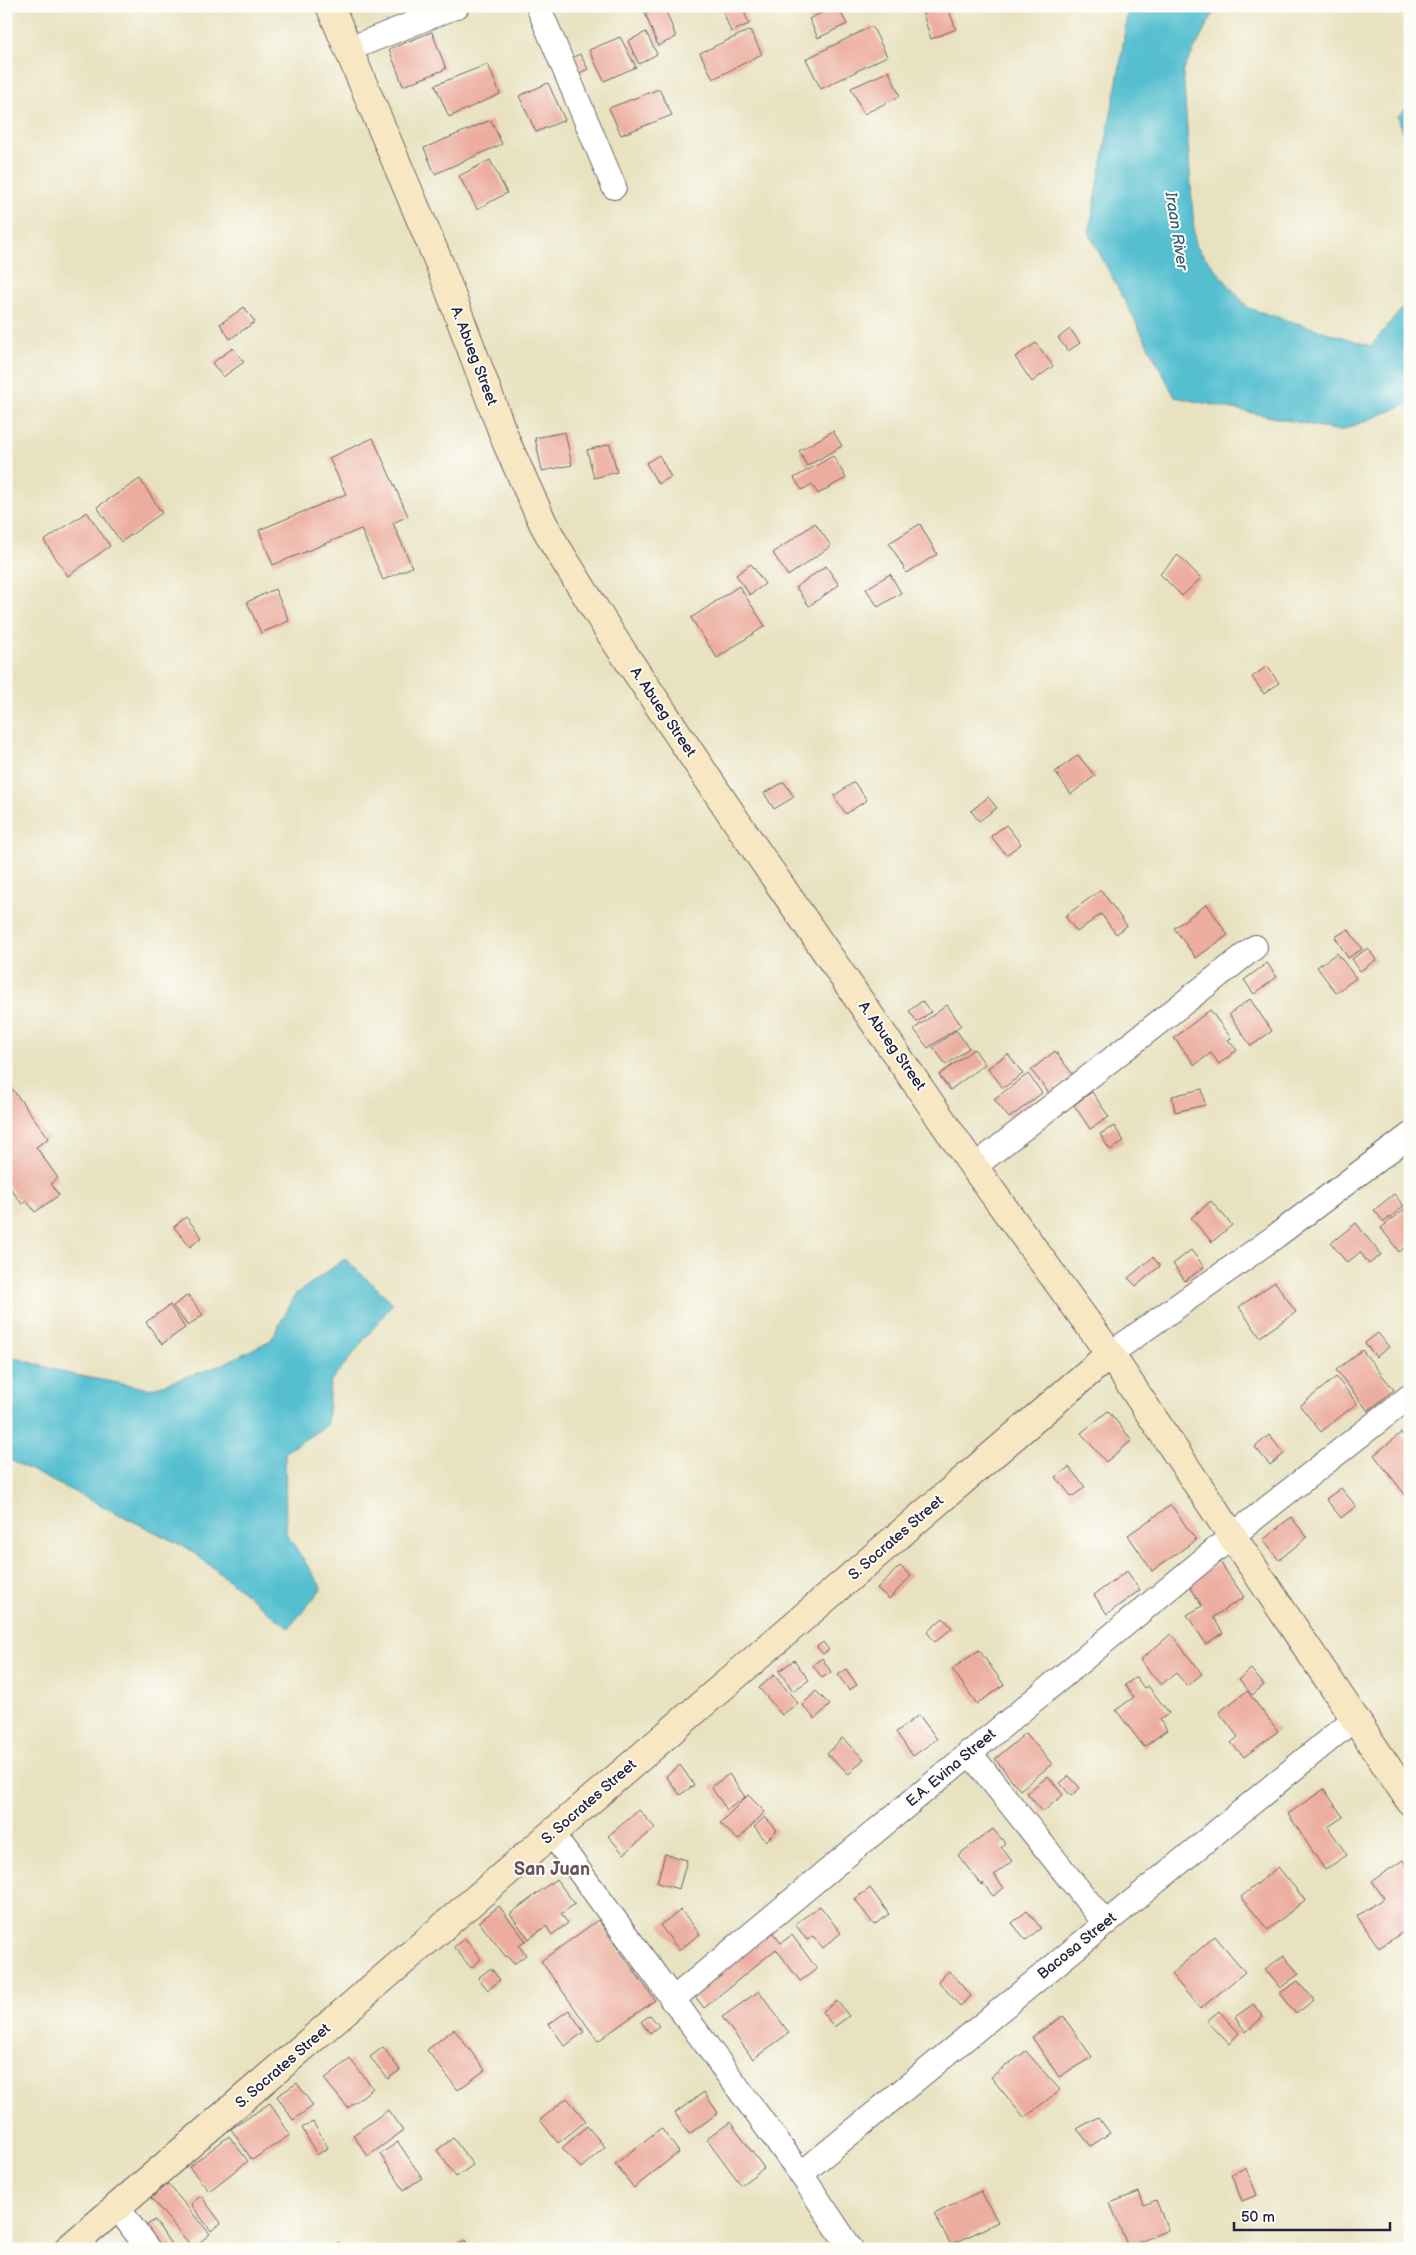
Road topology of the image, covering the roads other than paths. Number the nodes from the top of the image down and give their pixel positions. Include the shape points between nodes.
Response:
1 (330, 6) edge
2 (457, 6) edge
3 (538, 6) edge
4 (349, 49) junction
5 (614, 187) dead end
6 (1255, 947) dead end
7 (1410, 1135) edge
8 (974, 1167) junction
9 (1110, 1354) junction
10 (1410, 1396) edge
11 (1232, 1536) junction
12 (1354, 1719) junction
13 (970, 1752) junction
14 (1410, 1801) edge
15 (552, 1834) junction
16 (1105, 1923) junction
17 (672, 2000) junction
18 (800, 2174) junction
19 (118, 2208) junction
20 (68, 2249) edge
21 (148, 2249) edge
22 (851, 2249) edge

1 - 4 street, A. Abueg Street
2 - 4 street
3 - 5 street
4 - 8 street, A. Abueg Street via 440,265 507,444 555,545 743,832
6 - 8 street
7 - 9 street via 1276,1236
8 - 9 street, A. Abueg Street
9 - 11 street, A. Abueg Street
9 - 15 street, S. Socrates Street
10 - 11 street, E.A. Evina Street
11 - 12 street, A. Abueg Street
11 - 13 street, E.A. Evina Street
12 - 14 street, A. Abueg Street
12 - 16 street, Bacosa Street
13 - 16 street
13 - 17 street, E.A. Evina Street
15 - 17 street
15 - 19 street, S. Socrates Street
16 - 18 street, Bacosa Street
17 - 18 street
18 - 22 street
19 - 20 street, S. Socrates Street
19 - 21 street

